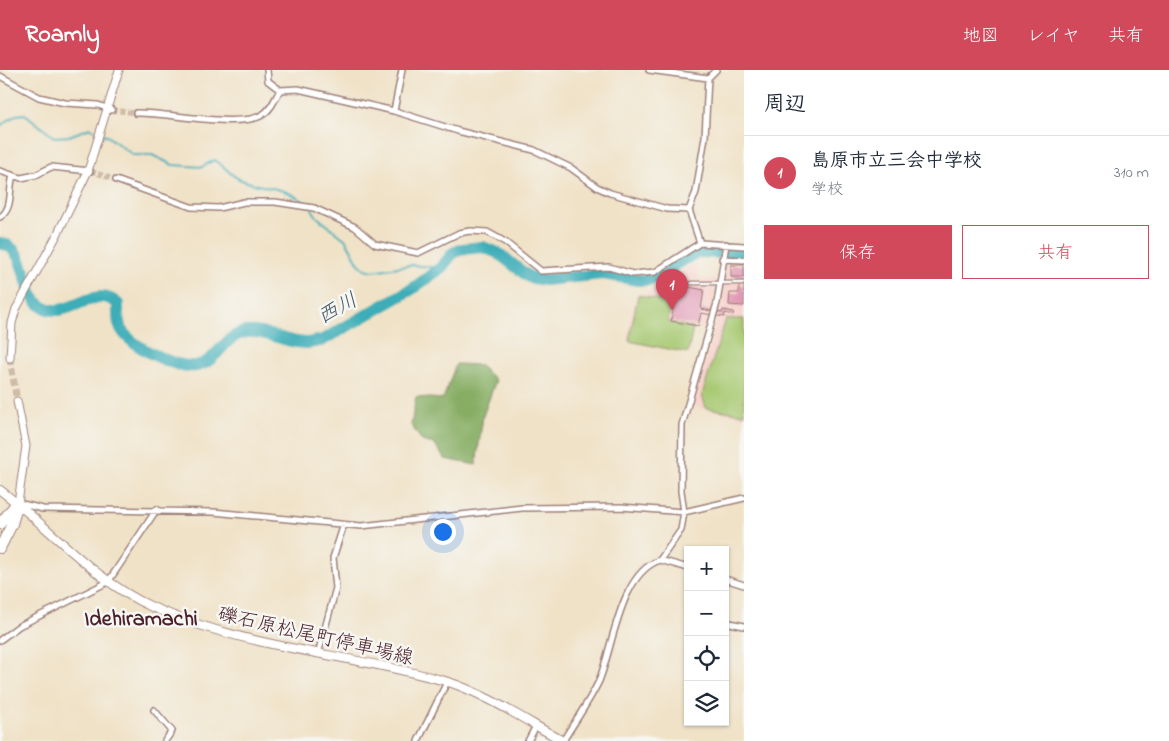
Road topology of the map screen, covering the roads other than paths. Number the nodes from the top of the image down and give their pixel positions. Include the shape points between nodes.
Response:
1 (119, 70) edge
2 (267, 70) edge
3 (402, 70) edge
4 (649, 70) edge
5 (716, 70) edge
6 (0, 76) edge
7 (708, 78) junction
8 (280, 90) junction
9 (109, 109) junction
10 (394, 111) junction
11 (136, 113) tunnel mouth
12 (0, 171) edge
13 (89, 171) junction
14 (13, 176) junction
15 (116, 180) tunnel mouth
16 (689, 210) junction
17 (0, 216) edge
18 (700, 243) junction
19 (726, 246) junction
20 (744, 246) edge
21 (722, 258) junction
22 (744, 260) edge
23 (691, 283) dead end
24 (720, 283) junction
25 (744, 283) edge
26 (10, 358) tunnel mouth
27 (17, 401) tunnel mouth
28 (0, 490) edge
29 (744, 498) edge
30 (18, 503) junction
31 (157, 509) junction
32 (684, 512) junction
33 (0, 524) edge
34 (344, 524) junction
35 (0, 548) edge
36 (660, 560) junction
37 (684, 567) edge
38 (729, 581) edge
39 (108, 582) junction
40 (744, 585) edge
41 (729, 623) edge
42 (744, 626) edge
43 (0, 640) edge
44 (318, 655) junction
45 (447, 682) junction
46 (154, 710) dead end
47 (536, 726) junction
48 (165, 741) edge
49 (418, 741) edge
50 (528, 741) edge
51 (563, 741) edge

1 - 9 street
2 - 8 street via 268,81
3 - 10 street
4 - 7 street
5 - 7 street
6 - 9 street via 40,97 65,104 98,105
7 - 16 street via 705,137 696,192
8 - 10 street via 298,89
8 - 11 street via 267,112 254,118 210,119
9 - 13 street via 102,122
10 - 16 street via 534,150 571,168 597,187 624,198 667,209
12 - 14 street
13 - 14 street via 51,166 28,178
13 - 26 street via 12,323
14 - 17 street via 9,205 5,214
15 - 18 street via 191,207 219,208 244,202 267,202 314,208 351,225 375,244 418,253 459,233 487,232 541,271 609,266 633,274 655,272
16 - 18 street
18 - 19 street
19 - 20 street
19 - 21 street
21 - 22 street
21 - 24 street
23 - 24 lane
24 - 25 lane
24 - 32 street via 707,343 682,425 681,491
27 - 30 street via 26,446
28 - 30 main road, 礫石原松尾町停車場線
29 - 32 street
30 - 31 street via 43,509
30 - 33 highway
30 - 35 highway
30 - 39 main road, 礫石原松尾町停車場線
31 - 34 street
31 - 39 street
32 - 34 street via 621,507 522,508 374,526
32 - 36 street via 680,530
34 - 44 street via 333,558 336,588
36 - 37 street
36 - 51 street via 647,566 625,600 598,682
38 - 40 street
39 - 43 street via 19,626
39 - 44 main road, 礫石原松尾町停車場線 via 132,597 179,618 246,639
41 - 42 street
44 - 45 main road, 礫石原松尾町停車場線
45 - 47 main road, 礫石原松尾町停車場線
45 - 49 street
46 - 48 street via 171,730
47 - 50 street
47 - 51 main road, 礫石原松尾町停車場線

